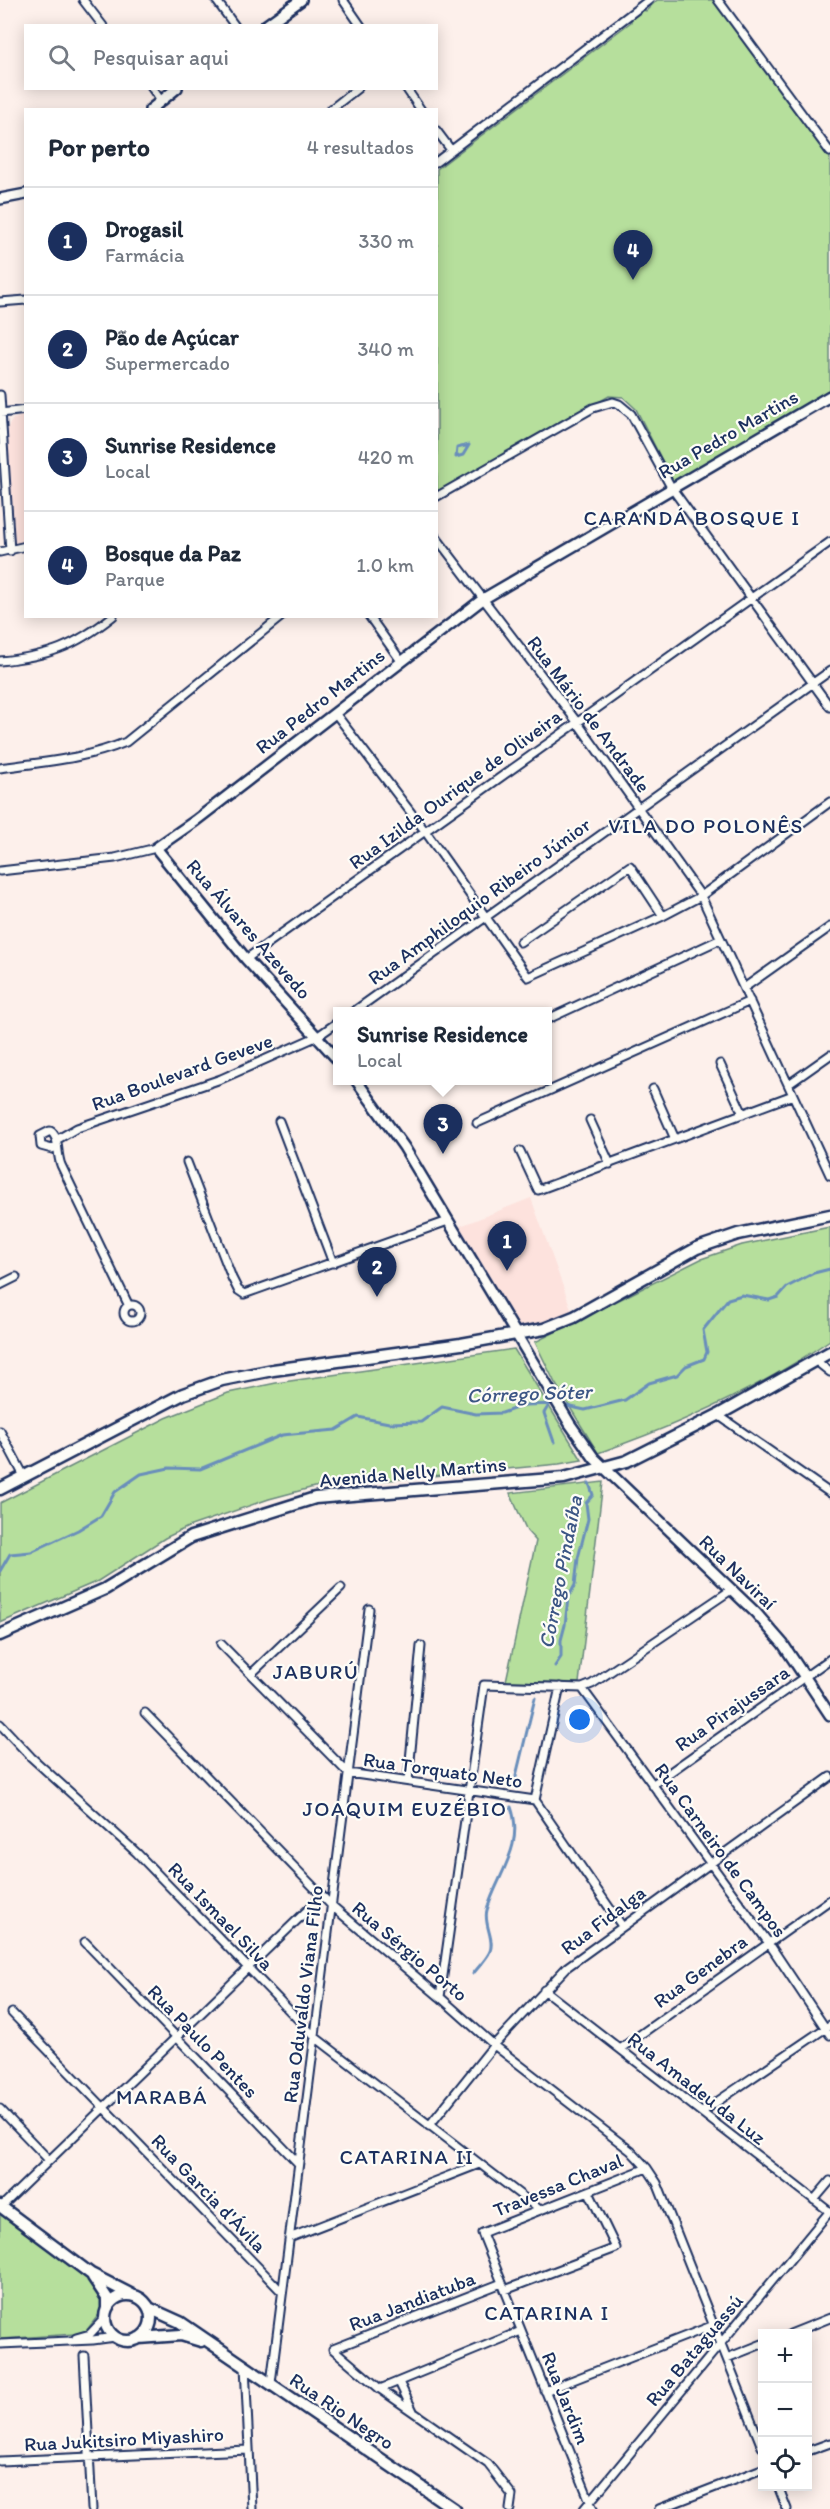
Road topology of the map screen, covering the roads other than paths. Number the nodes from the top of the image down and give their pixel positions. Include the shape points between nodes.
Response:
1 (83, 0) edge
2 (216, 0) edge
3 (300, 0) edge
4 (343, 0) edge
5 (649, 0) edge
6 (718, 0) edge
7 (101, 24) edge
8 (234, 24) edge
9 (268, 24) edge
10 (360, 24) edge
11 (153, 90) edge
12 (175, 90) edge
13 (355, 90) edge
14 (407, 90) edge
15 (161, 101) junction
16 (152, 108) edge
17 (333, 108) edge
18 (420, 108) edge
19 (438, 133) edge
20 (451, 150) junction
21 (830, 152) edge
22 (438, 160) edge
23 (24, 194) edge
24 (0, 199) edge
25 (24, 300) edge
26 (0, 302) edge
27 (0, 394) edge
28 (830, 396) edge
29 (24, 410) edge
30 (1, 413) edge
31 (671, 487) junction
32 (438, 496) edge
33 (438, 540) edge
34 (830, 542) edge
35 (24, 547) edge
36 (10, 551) junction
37 (0, 552) edge
38 (752, 598) junction
39 (483, 599) junction
40 (110, 618) edge
41 (280, 618) edge
42 (370, 618) edge
43 (401, 660) junction
44 (0, 661) edge
45 (830, 671) edge
46 (813, 684) junction
47 (830, 707) edge
48 (335, 713) junction
49 (578, 722) junction
50 (0, 768) edge
51 (830, 802) edge
52 (638, 808) junction
53 (425, 831) junction
54 (156, 848) junction
55 (0, 871) edge
56 (701, 896) junction
57 (663, 916) junction
58 (485, 917) junction
59 (830, 927) edge
60 (721, 939) junction
61 (520, 942) dead end
62 (246, 959) junction
63 (744, 988) junction
64 (750, 1001) junction
65 (359, 1007) edge
66 (552, 1017) edge
67 (333, 1026) edge
68 (318, 1036) junction
69 (333, 1054) edge
70 (830, 1054) edge
71 (720, 1064) dead end
72 (789, 1084) junction
73 (360, 1085) edge
74 (652, 1089) dead end
75 (793, 1095) junction
76 (743, 1114) junction
77 (590, 1120) dead end
78 (279, 1121) dead end
79 (477, 1123) dead end
80 (675, 1139) junction
81 (520, 1151) dead end
82 (187, 1162) dead end
83 (610, 1164) junction
84 (830, 1175) edge
85 (830, 1215) edge
86 (448, 1221) junction
87 (333, 1263) junction
88 (16, 1277) dead end
89 (0, 1285) edge
90 (128, 1304) dead end
91 (517, 1335) junction
92 (830, 1352) edge
93 (814, 1360) junction
94 (830, 1372) edge
95 (718, 1415) junction
96 (0, 1431) edge
97 (604, 1469) junction
98 (24, 1476) junction
99 (0, 1489) edge
100 (830, 1493) edge
101 (341, 1588) dead end
102 (731, 1590) junction
103 (369, 1609) dead end
104 (0, 1635) edge
105 (221, 1644) dead end
106 (421, 1646) dead end
107 (830, 1659) edge
108 (251, 1674) junction
109 (806, 1677) junction
110 (560, 1687) junction
111 (582, 1688) junction
112 (146, 1713) dead end
113 (830, 1715) edge
114 (0, 1724) edge
115 (348, 1773) junction
116 (830, 1777) edge
117 (408, 1782) junction
118 (652, 1785) junction
119 (469, 1790) junction
120 (535, 1800) junction
121 (710, 1863) junction
122 (322, 1896) junction
123 (830, 1900) edge
124 (331, 1905) junction
125 (622, 1926) junction
126 (85, 1942) dead end
127 (768, 1942) junction
128 (248, 1968) junction
129 (544, 1990) junction
130 (441, 1997) junction
131 (12, 2013) dead end
132 (828, 2029) edge
133 (176, 2037) junction
134 (315, 2037) junction
135 (494, 2045) junction
136 (620, 2049) junction
137 (104, 2108) junction
138 (0, 2109) edge
139 (702, 2112) junction
140 (429, 2126) junction
141 (49, 2160) junction
142 (298, 2163) junction
143 (479, 2164) junction
144 (647, 2168) junction
145 (830, 2181) edge
146 (589, 2192) junction
147 (814, 2200) junction
148 (1, 2207) edge
149 (540, 2210) junction
150 (830, 2211) edge
151 (482, 2234) joint
152 (289, 2238) junction
153 (91, 2274) junction
154 (503, 2287) junction
155 (282, 2292) junction
156 (132, 2295) junction
157 (149, 2308) junction
158 (106, 2313) junction
159 (830, 2318) edge
160 (714, 2325) junction
161 (802, 2329) edge
162 (521, 2331) junction
163 (115, 2337) junction
164 (139, 2338) junction
165 (64, 2342) junction
166 (209, 2343) junction
167 (721, 2343) junction
168 (0, 2344) edge
169 (758, 2346) edge
170 (84, 2356) dead end
171 (727, 2358) junction
172 (245, 2366) junction
173 (399, 2382) junction
174 (271, 2384) junction
175 (380, 2389) junction
176 (545, 2391) junction
177 (414, 2413) junction
178 (758, 2438) edge
179 (830, 2443) edge
180 (812, 2449) edge
181 (249, 2450) junction
182 (89, 2457) junction
183 (0, 2461) edge
184 (758, 2471) edge
185 (780, 2491) edge
186 (592, 2505) edge
187 (92, 2509) edge
188 (252, 2509) edge
189 (454, 2509) edge
190 (510, 2509) edge
191 (584, 2509) edge
192 (659, 2509) edge
193 (787, 2509) edge

1 - 7 street
2 - 8 street
3 - 9 street
4 - 10 street
5 - 20 street
6 - 21 street
11 - 15 street
12 - 15 street
13 - 17 street
14 - 18 street
15 - 16 street
19 - 20 street
20 - 22 street
23 - 24 street
25 - 26 street
27 - 30 street
28 - 31 street, Rua Pedro Martins
29 - 30 street
30 - 36 street
31 - 32 street via 631,414 619,404 606,403
31 - 38 street
31 - 39 street, Rua Pedro Martins
33 - 39 street, Rua Mário de Andrade
34 - 38 street, Rua Izilda Ourique de Oliveira
35 - 36 street
36 - 37 street
38 - 46 street
38 - 49 street, Rua Izilda Ourique de Oliveira
39 - 43 street, Rua Pedro Martins
39 - 49 street, Rua Mário de Andrade
40 - 44 street via 56,652
41 - 50 street via 126,741 80,757
42 - 43 street
43 - 48 street, Rua Pedro Martins
45 - 46 street, Rua Amphiloquio Ribeiro Júnior
46 - 47 street
46 - 52 street, Rua Amphiloquio Ribeiro Júnior
48 - 53 street
48 - 54 street, Rua Pedro Martins
49 - 52 street, Rua Mário de Andrade
49 - 53 street, Rua Izilda Ourique de Oliveira
51 - 56 street
52 - 56 street, Rua Mário de Andrade
52 - 58 street, Rua Amphiloquio Ribeiro Júnior
53 - 58 street
53 - 62 street, Rua Izilda Ourique de Oliveira
54 - 55 street, Rua Pedro Martins via 115,858
54 - 62 street, Rua Álvares Azevedo
56 - 57 street
56 - 60 street, Rua Mário de Andrade
57 - 58 street via 528,977
57 - 61 street via 630,866
58 - 65 street, Rua Amphiloquio Ribeiro Júnior
59 - 63 street
60 - 63 street, Rua Mário de Andrade
60 - 66 street
62 - 68 street, Rua Álvares Azevedo
63 - 64 street, Rua Mário de Andrade
64 - 72 street, Rua Mário de Andrade
64 - 79 street
67 - 68 street
68 - 69 street, Rua Álvares Azevedo
68 - 90 street, Rua Boulevard Geveve via 221,1079 76,1128 57,1142 61,1165
70 - 72 street
71 - 76 street
72 - 75 street, Rua Mário de Andrade
73 - 86 street via 404,1147
74 - 80 street
75 - 76 street
75 - 84 street, Rua Mário de Andrade
76 - 80 street
77 - 83 street
78 - 87 street
80 - 83 street
81 - 83 street via 538,1190
82 - 87 street via 238,1290 244,1294 263,1289
85 - 91 main road via 738,1234 698,1248 570,1319
86 - 87 street
86 - 91 street
88 - 89 street
91 - 97 street via 570,1424
91 - 98 main road via 222,1380 183,1394
92 - 93 main road, Avenida Nelly Martins
93 - 94 street
93 - 95 main road, Avenida Nelly Martins
95 - 97 main road, Avenida Nelly Martins
95 - 100 street
96 - 98 street
97 - 102 street, Rua Naviraí
97 - 104 main road, Avenida Nelly Martins via 564,1478 304,1501 191,1537 105,1589
98 - 99 main road
101 - 108 street
102 - 109 street, Rua Naviraí via 783,1644
102 - 111 street
103 - 115 street, Rua Oduvaldo Viana Filho
105 - 108 street, Rua Torquato Neto
106 - 117 street
107 - 109 street, Rua Pirajussara
108 - 115 street, Rua Torquato Neto
109 - 113 street, Rua Naviraí
109 - 118 street, Rua Pirajussara
110 - 111 street
110 - 119 street via 484,1685
110 - 120 street
111 - 118 street, Rua Carneiro de Campos
112 - 122 street, Rua Sérgio Porto
114 - 128 street, Rua Ismael Silva via 31,1758 137,1853
115 - 117 street, Rua Torquato Neto
115 - 124 street, Rua Oduvaldo Viana Filho
116 - 121 street, Rua Fidalga
117 - 119 street, Rua Torquato Neto
118 - 121 street, Rua Carneiro de Campos
119 - 120 street, Rua Torquato Neto
119 - 130 street
120 - 125 street
121 - 125 street, Rua Fidalga
121 - 127 street, Rua Carneiro de Campos
122 - 124 street, Rua Sérgio Porto
122 - 128 street
123 - 127 street, Rua Genebra
124 - 130 street, Rua Sérgio Porto
124 - 134 street, Rua Oduvaldo Viana Filho
125 - 129 street, Rua Fidalga via 567,1967
126 - 133 street, Rua Paulo Pentes
127 - 132 street, Rua Carneiro de Campos
127 - 136 street, Rua Genebra
128 - 133 street
128 - 134 street, Rua Ismael Silva
129 - 135 street, Rua Fidalga
129 - 136 street, Rua Amadeu da Luz
130 - 135 street, Rua Sérgio Porto
131 - 137 street, Rua Garcia d'Ávila
132 - 139 street
133 - 137 street
133 - 142 street, Rua Paulo Pentes
134 - 140 street, Rua Ismael Silva
134 - 142 street, Rua Oduvaldo Viana Filho
135 - 140 street, Rua Fidalga
135 - 144 street, Rua Sérgio Porto via 631,2151
136 - 139 street, Rua Amadeu da Luz
137 - 141 street
137 - 155 street, Rua Garcia d'Ávila
138 - 141 street
139 - 147 street, Rua Amadeu da Luz
140 - 143 street, Rua Ismael Silva
141 - 148 street
142 - 152 street, Rua Oduvaldo Viana Filho
143 - 149 street, Rua Ismael Silva
143 - 152 street
144 - 146 street, Travessa Chaval
144 - 160 street, Rua Sérgio Porto via 657,2183
145 - 147 street
146 - 149 street, Travessa Chaval
146 - 154 street, Rua Jandiatuba via 615,2248
147 - 150 street, Rua Amadeu da Luz
148 - 153 main road
149 - 151 street, Travessa Chaval
150 - 167 street, Rua Bataguassú
151 - 154 street, Rua Jardim
152 - 155 street, Rua Oduvaldo Viana Filho
153 - 156 main road
153 - 158 main road via 107,2298
154 - 162 street, Rua Jardim
154 - 175 street, Rua Jandiatuba via 333,2349
155 - 174 street, Rua Oduvaldo Viana Filho
156 - 157 main road
156 - 158 main road via 117,2297
157 - 164 main road via 151,2320
157 - 166 main road, Rua Rio Negro via 180,2322
158 - 163 main road via 108,2329
158 - 165 street via 90,2334
159 - 161 street
160 - 167 street, Rua Sérgio Porto
160 - 176 street
162 - 173 street
162 - 176 street, Rua Jardim
163 - 164 main road via 127,2341
163 - 165 street
164 - 166 main road, Rua Rio Negro via 182,2336
165 - 168 street
166 - 172 main road, Rua Rio Negro
167 - 171 street, Rua Sérgio Porto
167 - 186 street, Rua Bataguassú
169 - 171 street
170 - 182 street
171 - 178 street, Rua Sérgio Porto
172 - 174 main road, Rua Rio Negro
172 - 181 street
173 - 175 street
173 - 177 street
174 - 189 main road, Rua Rio Negro
175 - 177 street
176 - 186 street, Rua Jardim
177 - 190 street via 488,2464 512,2495
179 - 180 street
181 - 182 street, Rua Jukitsiro Miyashiro
181 - 188 street
182 - 183 street, Rua Jukitsiro Miyashiro
182 - 187 street
184 - 192 street
185 - 193 street
186 - 191 street, Rua Bataguassú

